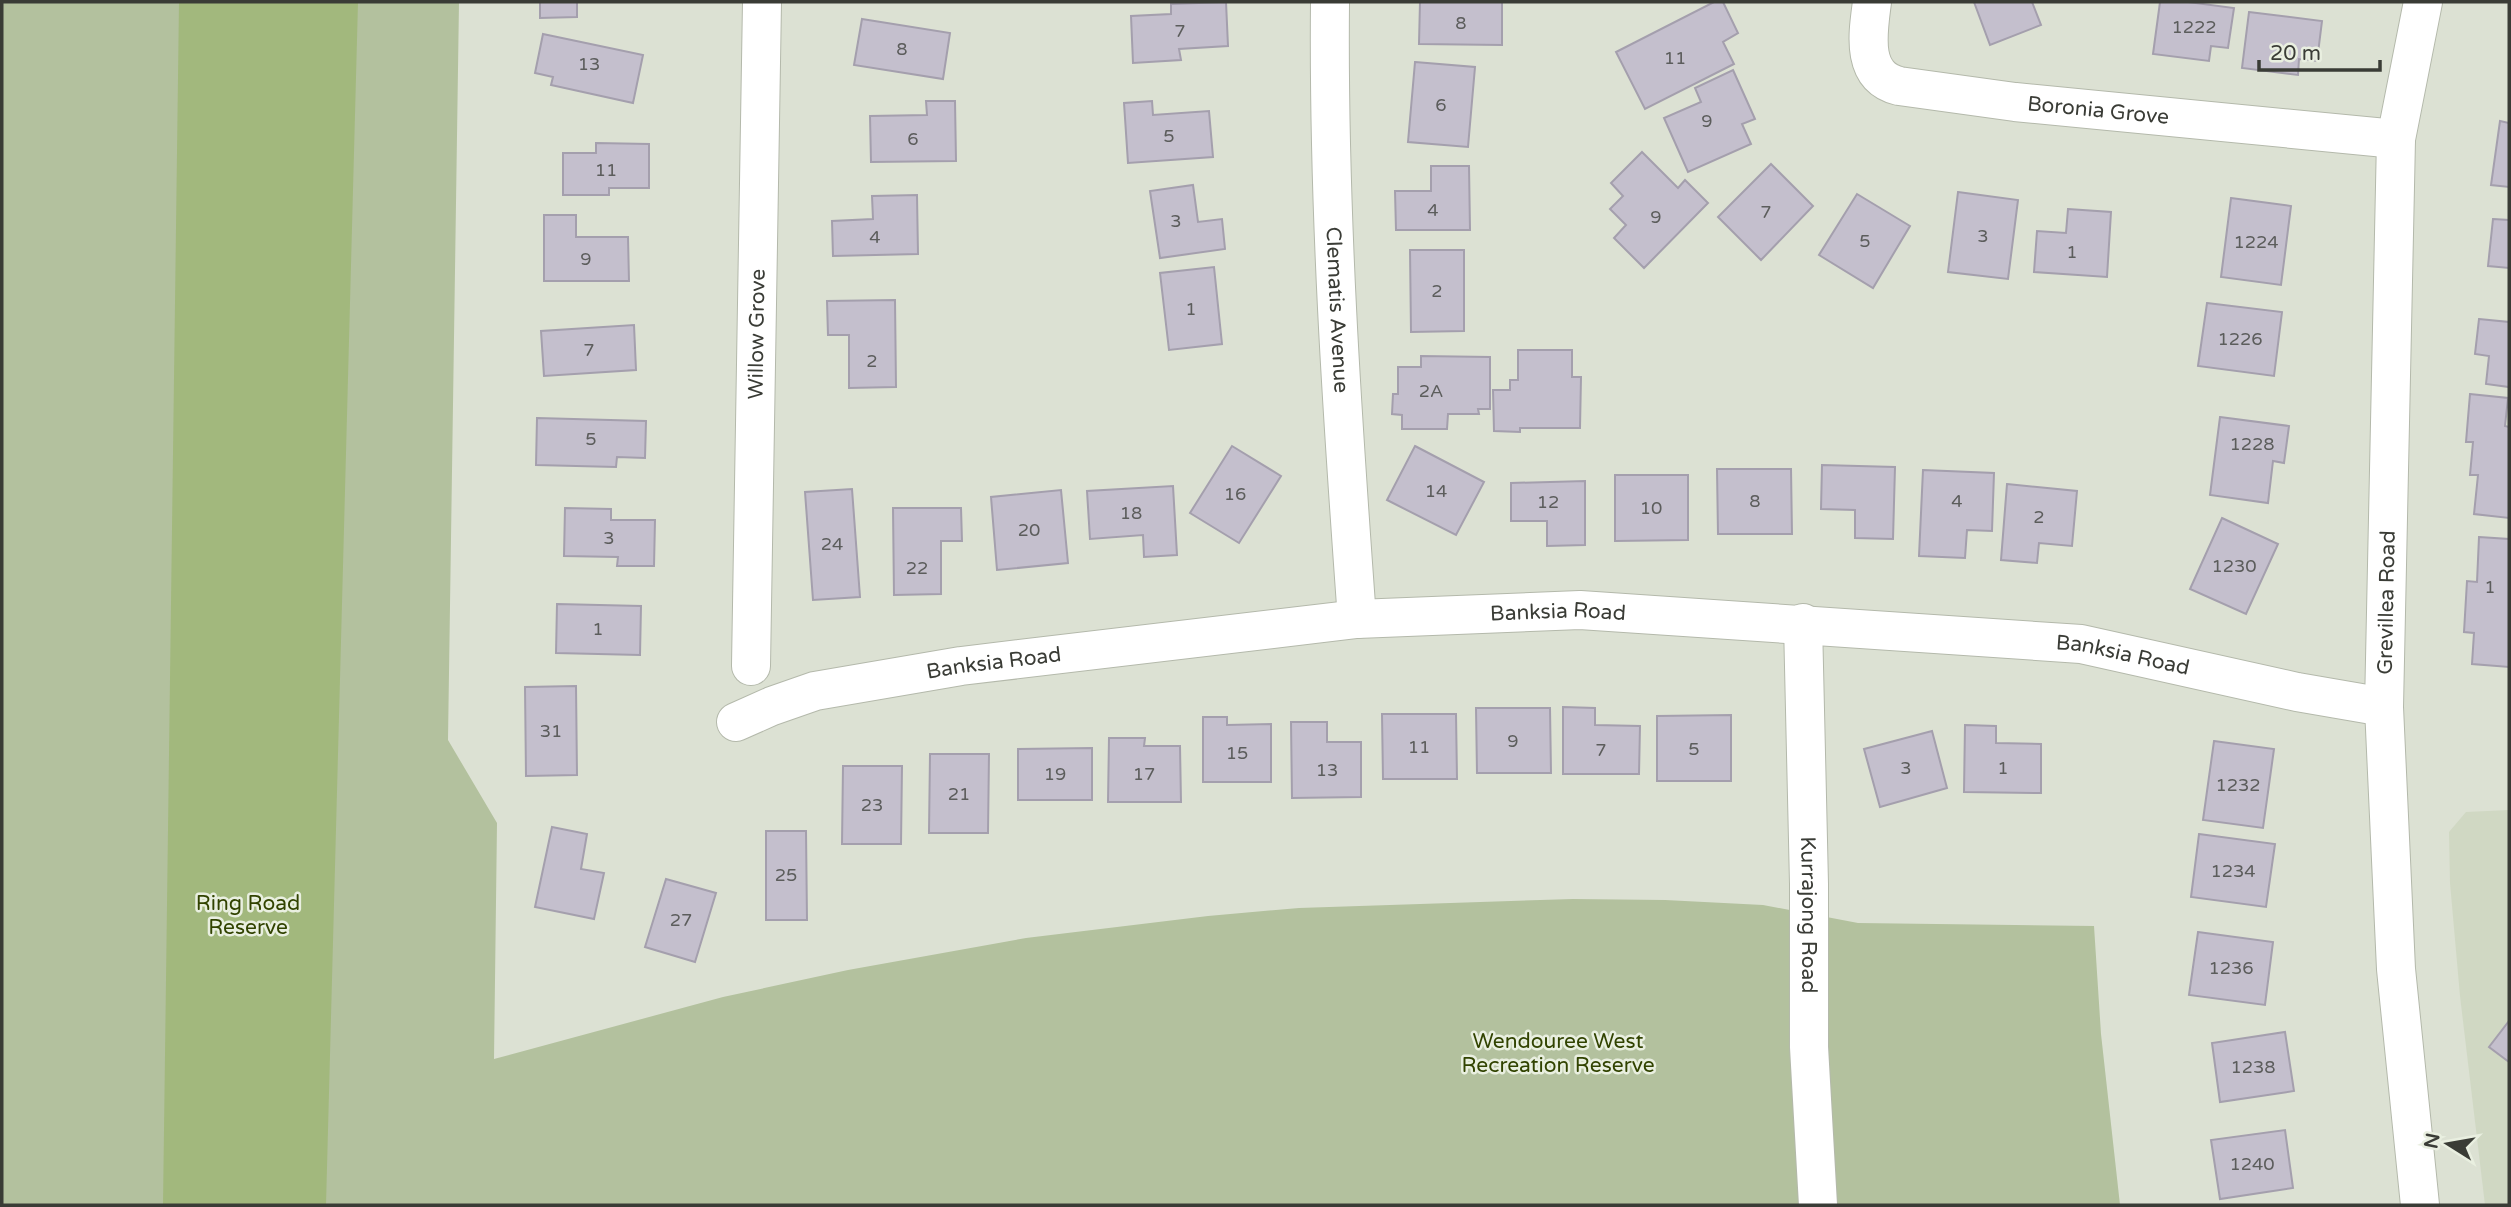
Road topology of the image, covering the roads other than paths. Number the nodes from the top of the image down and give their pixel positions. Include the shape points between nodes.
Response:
1 (762, 2) edge
2 (1330, 2) edge
3 (1872, 2) edge
4 (2423, 2) edge
5 (2396, 139) junction
6 (1357, 619) junction
7 (1803, 623) junction
8 (751, 666) dead end
9 (2384, 707) junction
10 (736, 722) dead end
11 (1818, 1205) edge
12 (2420, 1205) edge

1 - 8 street, Willow Grove
2 - 6 street, Clematis Avenue via 1335,285
3 - 5 street, Boronia Grove via 1871,62 1886,82 1899,86 2015,102
4 - 5 street, Grevillea Road
5 - 9 street, Grevillea Road
6 - 7 street, Banksia Road via 1580,610
6 - 10 street, Banksia Road via 961,666 815,691
7 - 9 street, Banksia Road via 2081,644
7 - 11 street, Kurrajong Road via 1809,1046
9 - 12 street, Grevillea Road via 2396,969

